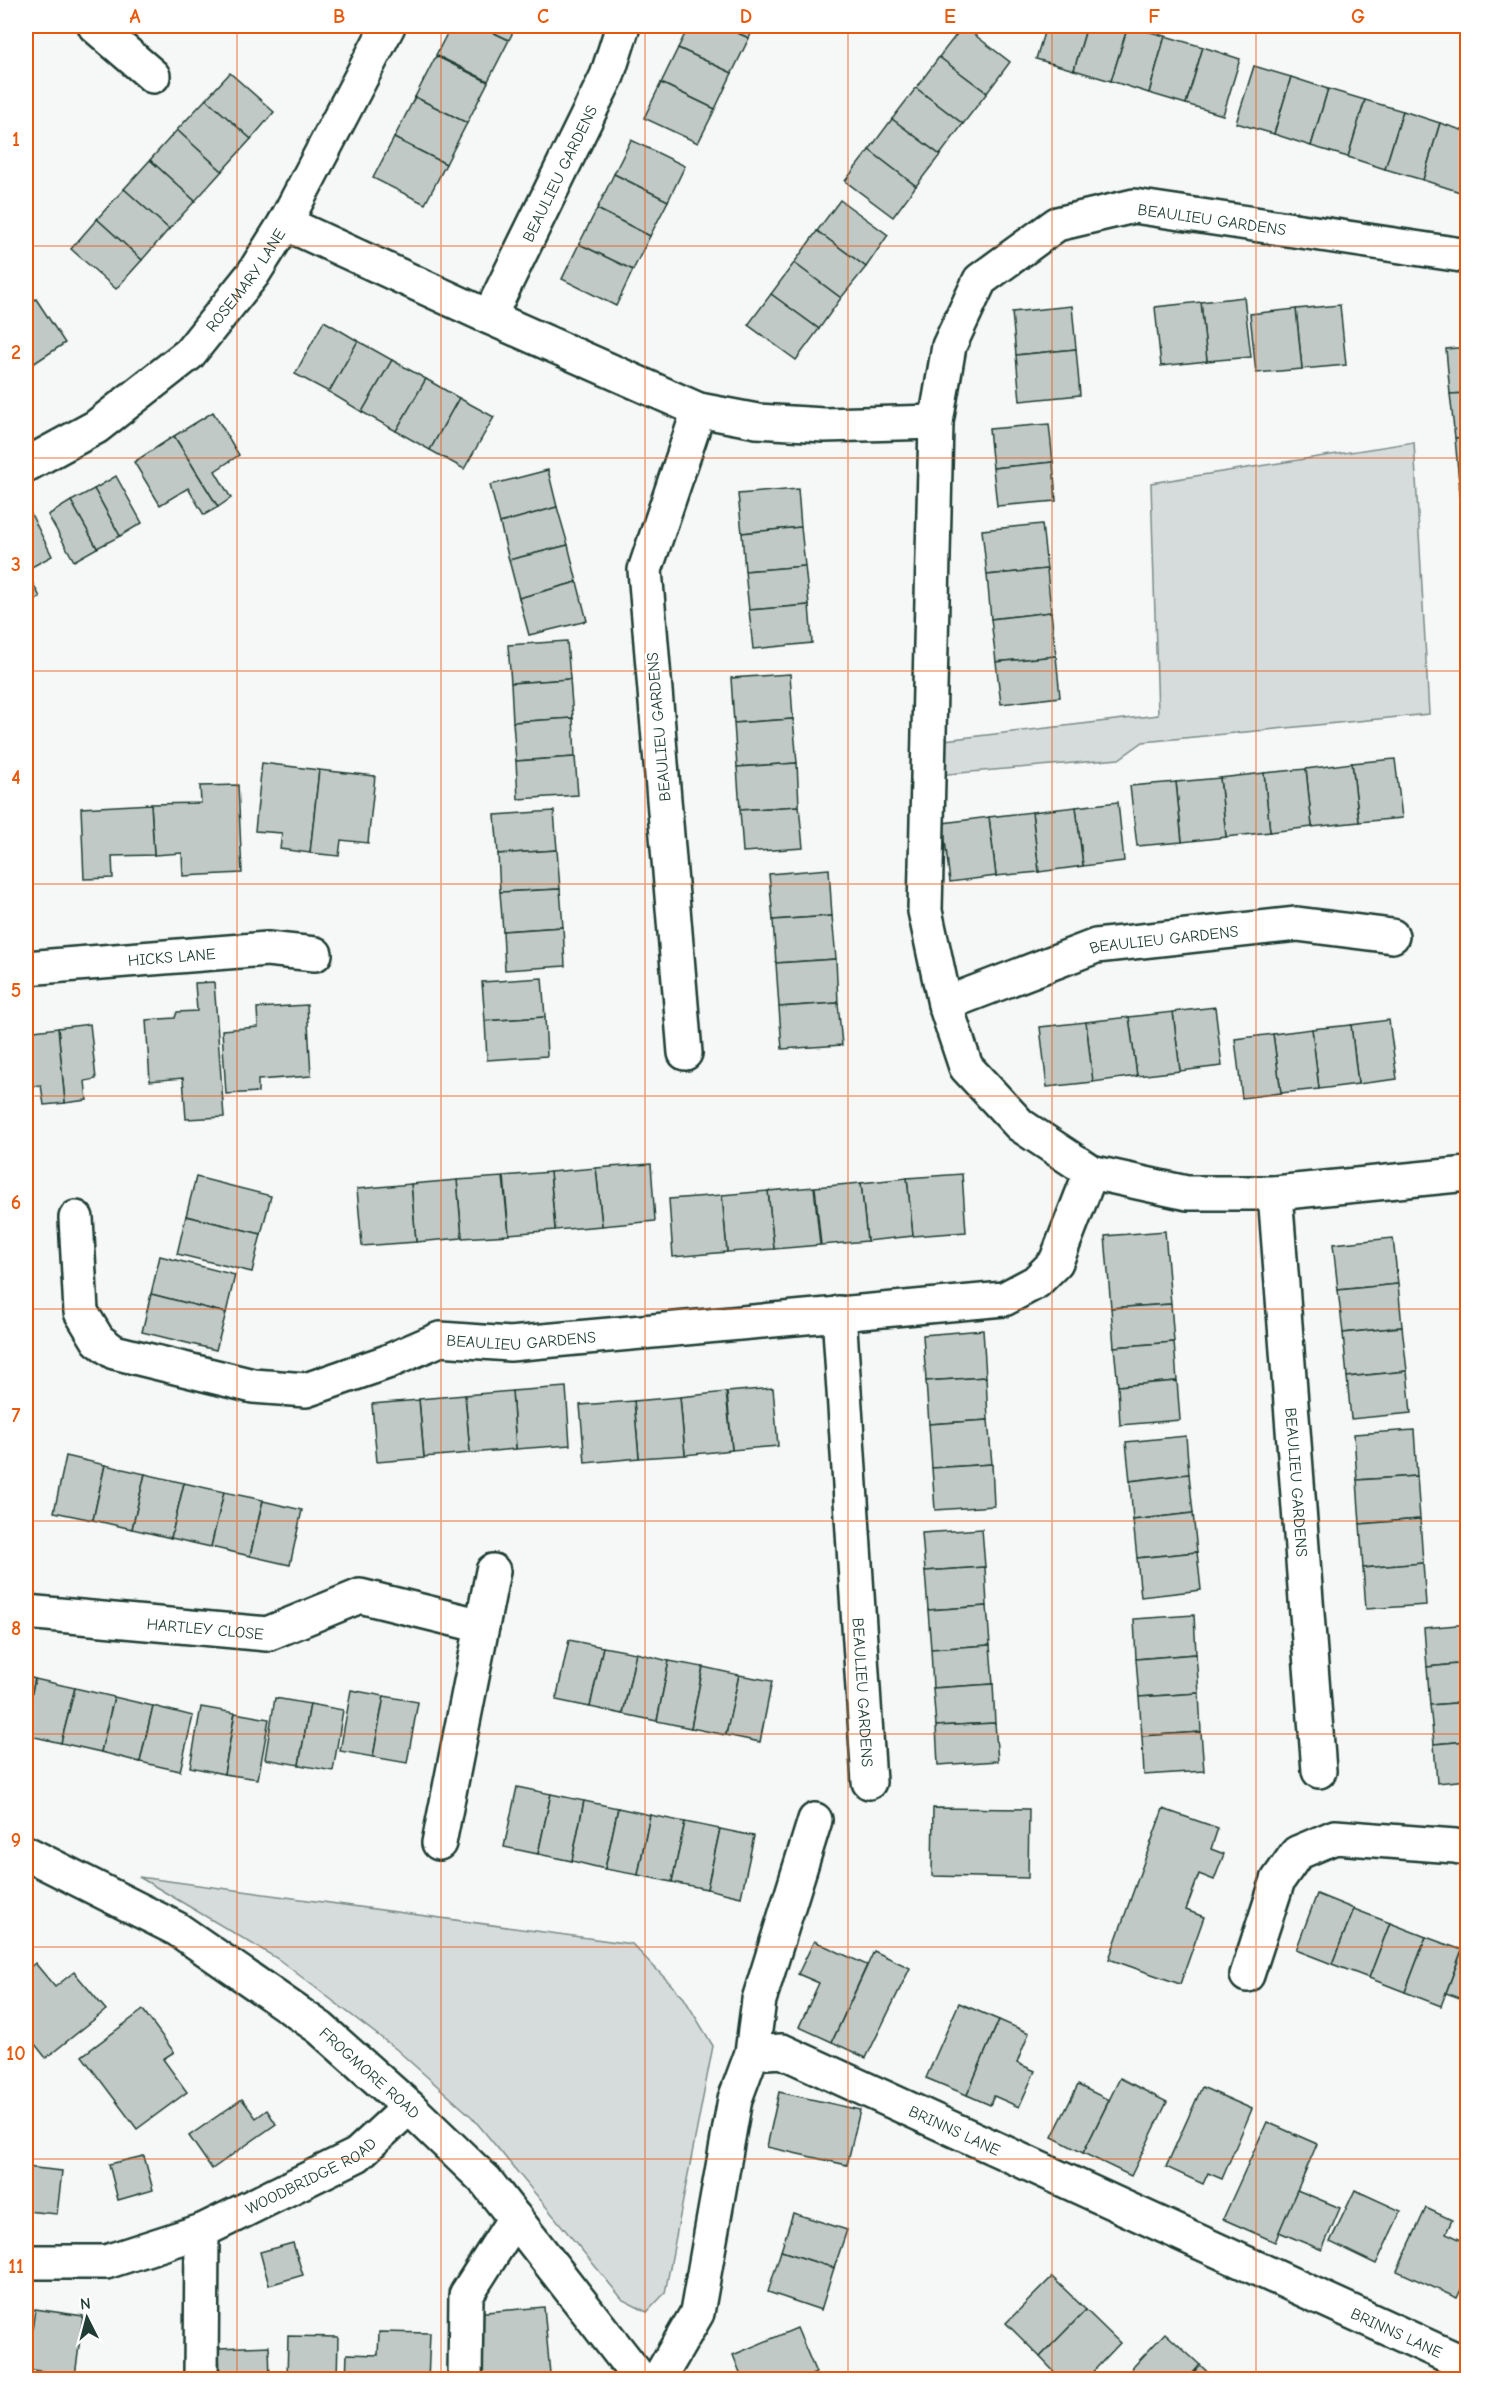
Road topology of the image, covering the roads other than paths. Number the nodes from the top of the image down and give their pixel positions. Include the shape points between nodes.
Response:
1 (95, 26) edge
2 (388, 26) edge
3 (623, 26) edge
4 (153, 76) dead end
5 (285, 223) junction
6 (1467, 256) edge
7 (489, 317) junction
8 (699, 410) junction
9 (936, 422) junction
10 (26, 465) edge
11 (1392, 936) dead end
12 (315, 954) dead end
13 (26, 968) edge
14 (945, 1004) junction
15 (685, 1053) dead end
16 (1091, 1172) junction
17 (1467, 1174) edge
18 (1275, 1193) junction
19 (76, 1218) dead end
20 (839, 1313) junction
21 (493, 1571) dead end
22 (26, 1612) edge
23 (482, 1626) junction
24 (1319, 1771) dead end
25 (869, 1782) dead end
26 (815, 1820) dead end
27 (439, 1843) dead end
28 (1467, 1850) edge
29 (26, 1853) edge
30 (1247, 1975) dead end
31 (752, 2052) junction
32 (409, 2107) junction
33 (515, 2218) junction
34 (202, 2231) junction
35 (26, 2262) edge
36 (1467, 2365) edge
37 (201, 2379) edge
38 (465, 2379) edge
39 (641, 2379) edge
40 (658, 2379) edge

1 - 4 street
2 - 5 street, ROSEMARY LANE
3 - 7 street, BEAULIEU GARDENS via 607,76
5 - 7 street
5 - 10 street, ROSEMARY LANE via 253,274 189,354 96,427
6 - 9 street, BEAULIEU GARDENS via 1134,206 1057,224 980,280 949,346
7 - 8 street
8 - 9 street via 757,421 824,425
8 - 15 street, BEAULIEU GARDENS via 645,570
9 - 14 street, BEAULIEU GARDENS via 926,911
11 - 14 street, BEAULIEU GARDENS via 1297,924 1096,946
12 - 13 street, HICKS LANE via 267,949
14 - 16 street, BEAULIEU GARDENS via 966,1067 1020,1125
16 - 18 street, BEAULIEU GARDENS via 1187,1193
16 - 20 street, BEAULIEU GARDENS via 1056,1262 1036,1282 1004,1299
17 - 18 street, BEAULIEU GARDENS
18 - 24 street, BEAULIEU GARDENS
19 - 20 street, BEAULIEU GARDENS via 81,1312 98,1340 114,1352 253,1386 306,1390 440,1339 510,1344
20 - 25 street, BEAULIEU GARDENS
21 - 23 street
22 - 23 street, HARTLEY CLOSE via 267,1634 360,1596
23 - 27 street
26 - 31 street via 759,2000
28 - 30 street via 1335,1837 1297,1853 1278,1880
29 - 32 street, FROGMORE ROAD via 177,1929 320,2028
31 - 36 street, BRINNS LANE via 782,2051
31 - 40 street via 735,2099 697,2313
32 - 33 street, FROGMORE ROAD via 486,2181
32 - 34 street, WOODBRIDGE ROAD via 357,2155
33 - 38 street via 466,2295
33 - 39 street, FROGMORE ROAD
34 - 35 street, WOODBRIDGE ROAD via 106,2262
34 - 37 street

